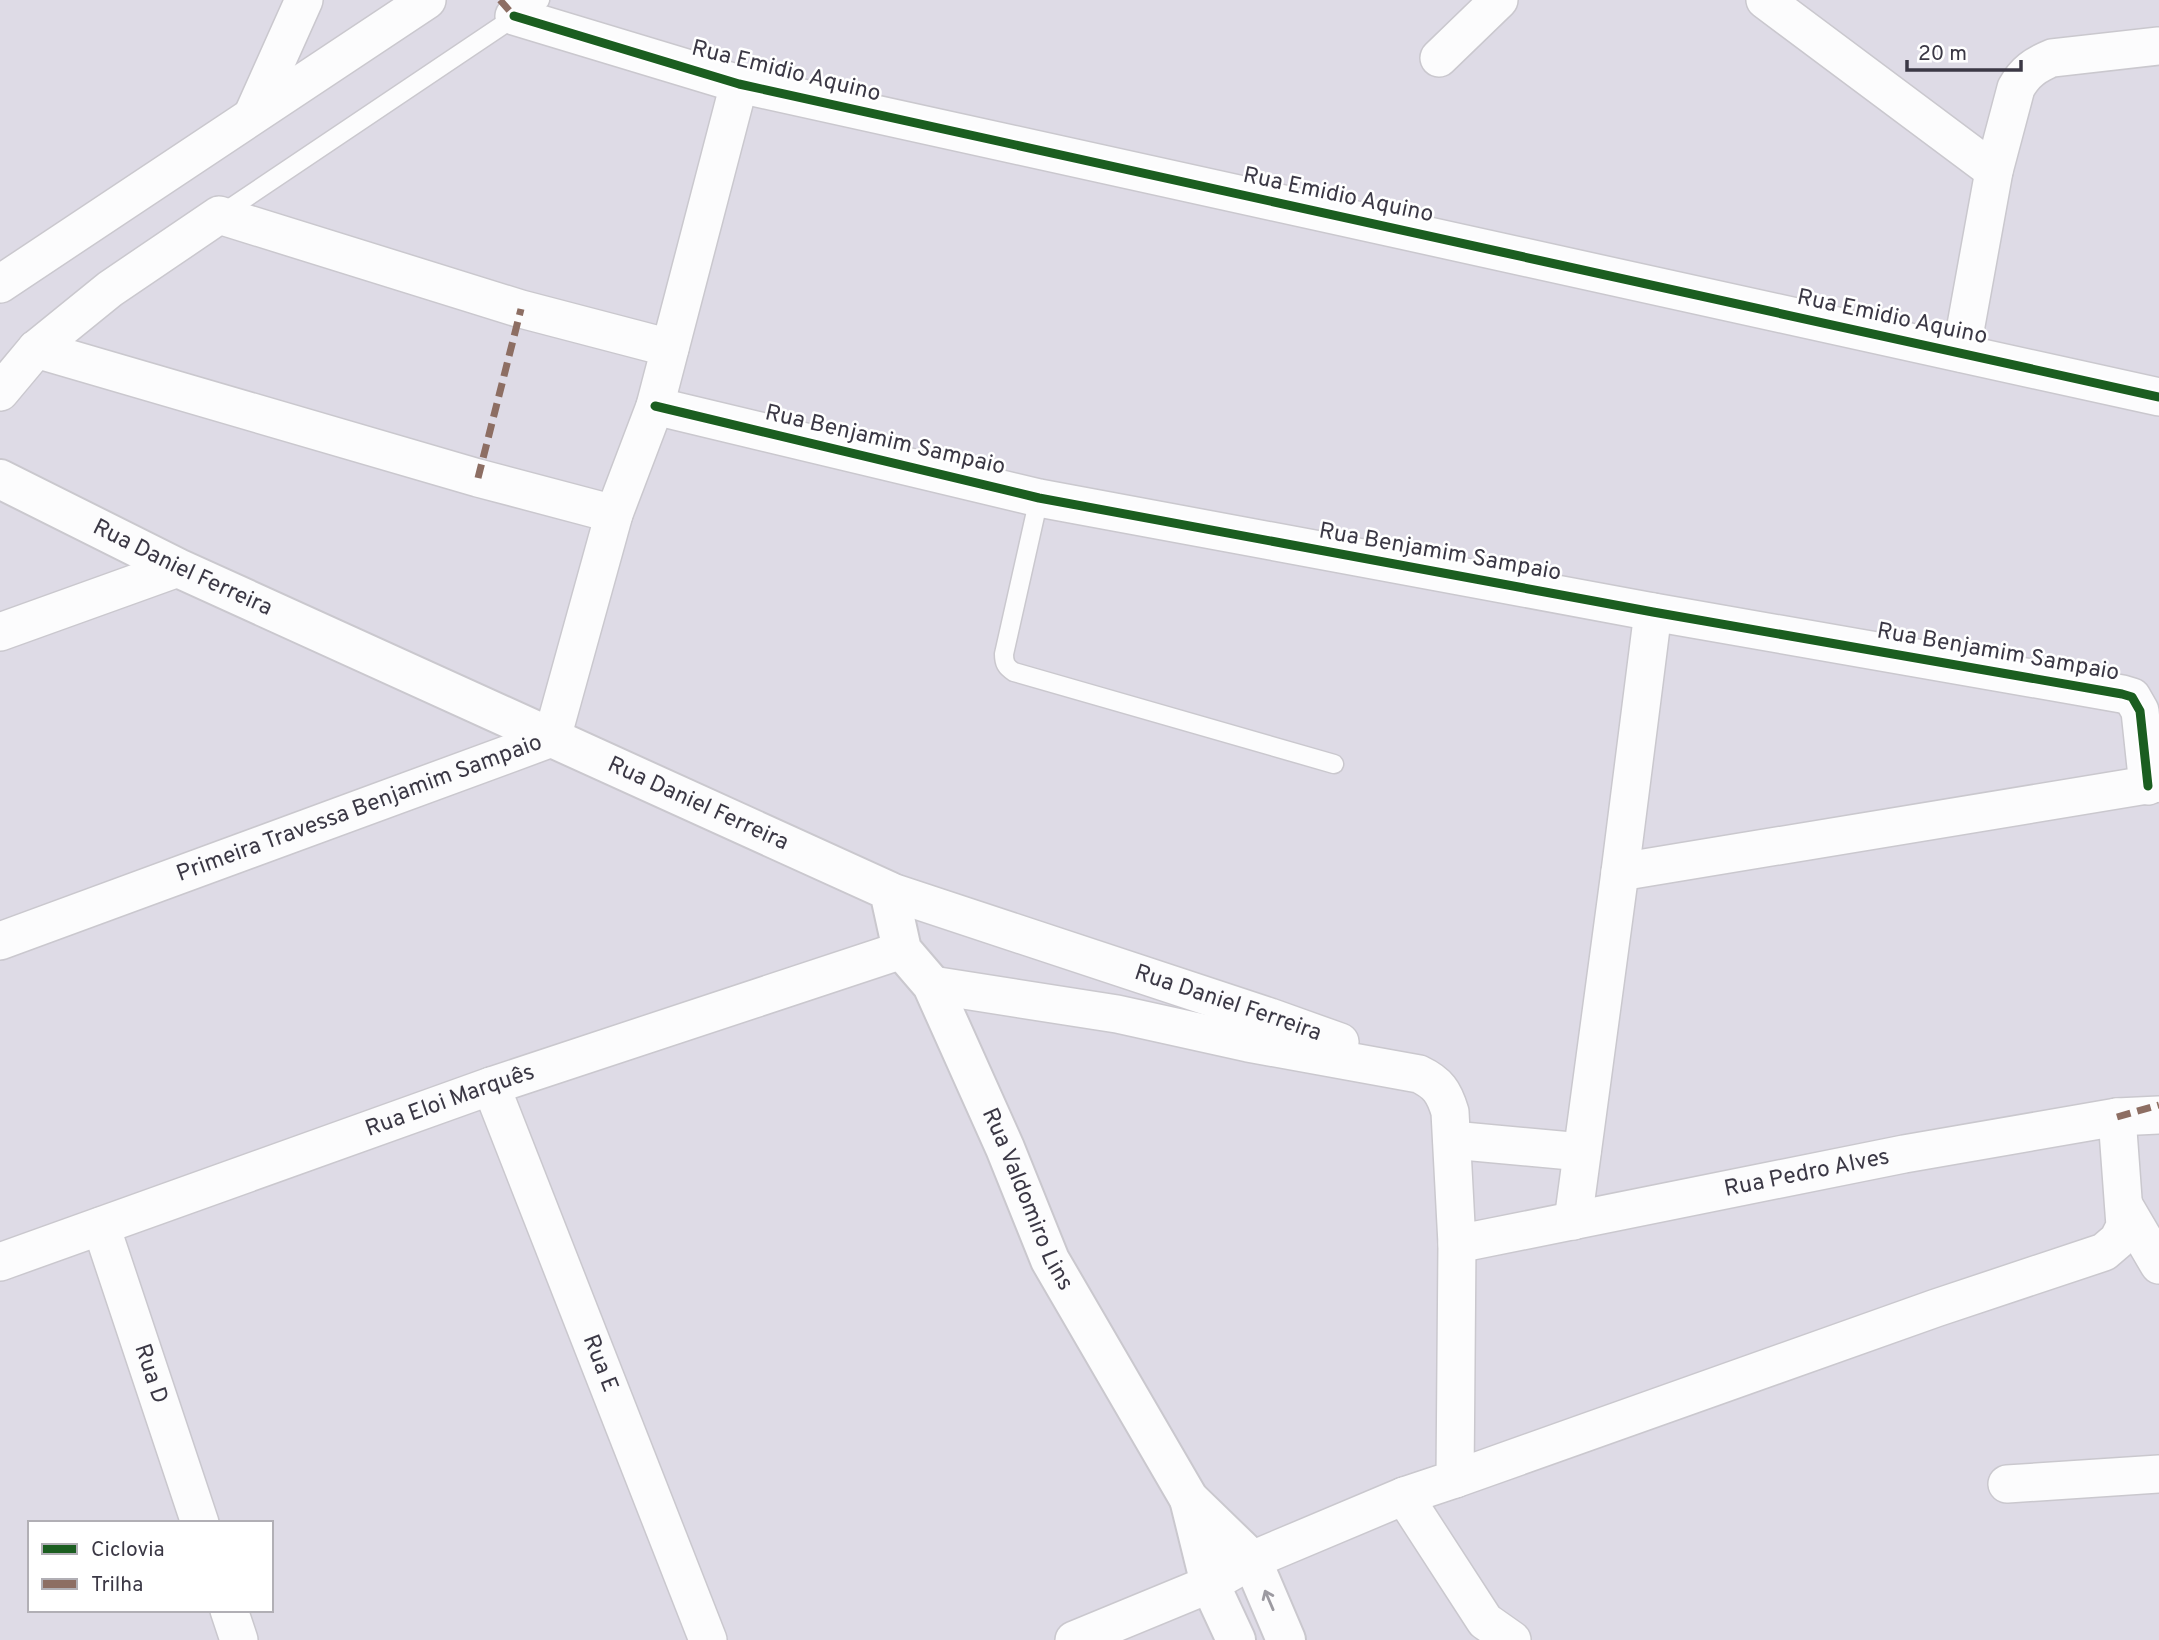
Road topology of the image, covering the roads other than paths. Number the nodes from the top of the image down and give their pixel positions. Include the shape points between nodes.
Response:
1 (304, 0) edge
2 (427, 0) edge
3 (1499, 0) edge
4 (1765, 0) edge
5 (527, 8) edge
6 (2159, 46) edge
7 (1438, 58) dead end
8 (739, 84) junction
9 (253, 114) junction
10 (1994, 171) junction
11 (219, 215) junction
12 (0, 284) edge
13 (670, 348) junction
14 (36, 349) junction
15 (1961, 353) junction
16 (0, 392) edge
17 (2159, 397) edge
18 (655, 406) junction
19 (0, 480) edge
20 (1039, 498) junction
21 (614, 514) junction
22 (178, 568) junction
23 (1653, 611) junction
24 (0, 632) edge
25 (552, 738) junction
26 (1334, 764) dead end
27 (2153, 784) edge
28 (1620, 872) junction
29 (889, 891) junction
30 (0, 941) edge
31 (902, 950) junction
32 (932, 985) junction
33 (1419, 1074) junction
34 (491, 1086) junction
35 (2159, 1115) edge
36 (2117, 1117) junction
37 (1452, 1140) junction
38 (1582, 1152) junction
39 (2125, 1207) junction
40 (1573, 1221) junction
41 (101, 1226) junction
42 (1457, 1244) junction
43 (0, 1262) edge
44 (2159, 1265) edge
45 (2159, 1474) edge
46 (1455, 1479) junction
47 (2007, 1484) dead end
48 (1404, 1496) junction
49 (1189, 1499) junction
50 (199, 1521) edge
51 (1252, 1560) junction
52 (1210, 1584) junction
53 (230, 1612) edge
54 (239, 1640) edge
55 (708, 1640) edge
56 (1074, 1640) edge
57 (1236, 1640) edge
58 (1286, 1640) edge
59 (1512, 1640) edge

1 - 9 street
2 - 9 street
3 - 7 street
4 - 10 street
5 - 8 street, Rua Emidio Aquino
5 - 11 lane
6 - 10 street via 2052,58 2036,64 2016,88
8 - 13 street, Primeira Travessa Benjamim Sampaio
8 - 15 street, Rua Emidio Aquino
9 - 12 street
10 - 15 street
11 - 13 street via 521,309
11 - 14 street via 110,289
13 - 18 street, Primeira Travessa Benjamim Sampaio
14 - 16 street
14 - 21 street
15 - 17 street, Rua Emidio Aquino
18 - 20 street, Rua Benjamim Sampaio
18 - 21 street, Primeira Travessa Benjamim Sampaio
19 - 22 street, Rua Daniel Ferreira
20 - 23 street, Rua Benjamim Sampaio
20 - 26 lane via 1004,654 1007,668
21 - 25 street, Primeira Travessa Benjamim Sampaio
22 - 24 street
22 - 25 street, Rua Daniel Ferreira
23 - 27 street, Rua Benjamim Sampaio via 2132,697 2140,711
23 - 28 street
25 - 29 street, Rua Daniel Ferreira
25 - 30 street, Primeira Travessa Benjamim Sampaio
27 - 28 street
28 - 38 street
29 - 31 street, Rua Valdomiro Lins
29 - 33 street, Rua Daniel Ferreira via 1270,1017
31 - 32 street, Rua Valdomiro Lins
31 - 34 street, Rua Eloi Marquês
32 - 33 street via 1117,1014
32 - 49 street, Rua Valdomiro Lins via 1050,1260
33 - 37 street via 1445,1094
34 - 41 street, Rua Eloi Marquês
34 - 55 street, Rua E
35 - 36 street, Rua Pedro Alves
36 - 39 street
36 - 40 street, Rua Pedro Alves via 1904,1154
37 - 38 street
37 - 42 street
38 - 40 street
39 - 44 street
39 - 46 street via 2125,1226 2104,1252
40 - 42 street, Rua Pedro Alves
41 - 43 street, Rua Eloi Marquês
41 - 50 street, Rua D
42 - 46 street
45 - 47 street
46 - 48 street
48 - 51 street
48 - 59 street via 1485,1622
49 - 51 street, Rua Valdomiro Lins
49 - 52 street, Rua Valdomiro Lins
51 - 52 street
58 -> 51 street, Rua Valdomiro Lins
52 - 56 street
52 - 57 street, Rua Valdomiro Lins
53 - 54 street

